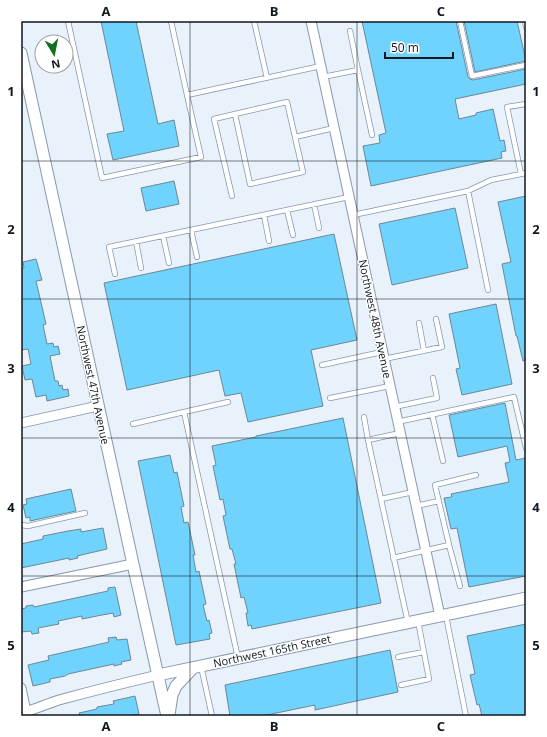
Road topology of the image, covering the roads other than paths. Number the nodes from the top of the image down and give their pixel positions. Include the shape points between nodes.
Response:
1 (68, 21) edge
2 (171, 21) edge
3 (254, 21) edge
4 (311, 21) edge
5 (460, 21) edge
6 (525, 21) edge
7 (526, 27) edge
8 (350, 31) dead end
9 (21, 53) edge
10 (526, 65) edge
11 (320, 66) junction
12 (358, 70) junction
13 (323, 77) junction
14 (267, 78) junction
15 (187, 95) junction
16 (526, 104) edge
17 (235, 114) junction
18 (334, 128) junction
19 (372, 135) dead end
20 (295, 137) junction
21 (523, 174) edge
22 (468, 192) junction
23 (232, 196) dead end
24 (349, 197) junction
25 (314, 204) junction
26 (287, 210) junction
27 (264, 215) junction
28 (353, 215) junction
29 (319, 228) dead end
30 (191, 230) junction
31 (292, 235) dead end
32 (163, 236) junction
33 (269, 240) dead end
34 (136, 242) junction
35 (197, 257) dead end
36 (169, 263) dead end
37 (141, 268) dead end
38 (115, 274) dead end
39 (488, 290) dead end
40 (436, 319) dead end
41 (419, 323) dead end
42 (424, 351) junction
43 (383, 355) junction
44 (322, 365) dead end
45 (433, 378) dead end
46 (390, 386) junction
47 (330, 398) dead end
48 (228, 402) dead end
49 (98, 406) junction
50 (394, 407) junction
51 (184, 412) junction
52 (432, 414) junction
53 (364, 417) dead end
54 (398, 422) junction
55 (21, 423) edge
56 (133, 424) dead end
57 (400, 433) junction
58 (368, 440) junction
59 (526, 448) edge
60 (442, 461) dead end
61 (476, 475) dead end
62 (413, 492) junction
63 (381, 499) junction
64 (439, 501) junction
65 (416, 506) junction
66 (85, 513) dead end
67 (21, 525) edge
68 (449, 545) junction
69 (425, 550) junction
70 (393, 558) junction
71 (133, 564) junction
72 (460, 586) dead end
73 (21, 588) edge
74 (526, 598) edge
75 (443, 615) junction
76 (413, 622) junction
77 (424, 652) junction
78 (398, 657) dead end
79 (238, 658) junction
80 (197, 667) junction
81 (158, 675) junction
82 (402, 684) dead end
83 (21, 688) edge
84 (24, 713) edge
85 (168, 716) edge
86 (212, 716) edge
87 (466, 716) edge

1 - 15 lane via 102,178 201,157
2 - 15 lane
3 - 14 lane
4 - 11 street, Northwest 48th Avenue
5 - 10 lane via 472,76
6 - 7 lane
8 - 12 lane
9 - 49 street, Northwest 47th Avenue
11 - 13 street, Northwest 48th Avenue
11 - 14 lane
12 - 13 lane
12 - 19 lane
13 - 18 street, Northwest 48th Avenue
14 - 15 lane
16 - 21 lane via 507,107
17 - 20 lane via 287,102
17 - 20 lane via 250,184 303,172
17 - 23 lane via 214,119
18 - 20 lane
18 - 24 street, Northwest 48th Avenue
21 - 22 lane via 491,180
22 - 28 lane
22 - 39 lane
24 - 25 lane
24 - 28 street, Northwest 48th Avenue
25 - 26 lane
25 - 29 lane
26 - 27 lane
26 - 31 lane
27 - 30 lane
27 - 33 lane
28 - 43 street, Northwest 48th Avenue
30 - 32 lane
30 - 35 lane
32 - 34 lane
32 - 36 lane
34 - 37 lane
34 - 38 lane via 109,247
40 - 42 lane via 442,347
41 - 42 lane
42 - 43 lane
43 - 44 lane
43 - 46 street, Northwest 48th Avenue
45 - 50 lane via 437,398
46 - 47 lane
46 - 50 street, Northwest 48th Avenue
48 - 51 lane
49 - 55 street
49 - 71 street, Northwest 47th Avenue
50 - 54 street, Northwest 48th Avenue
51 - 56 lane
51 - 79 lane
52 - 54 lane
52 - 59 lane via 514,397
52 - 60 lane
53 - 58 lane
54 - 57 street, Northwest 48th Avenue
57 - 58 lane
57 - 62 street, Northwest 48th Avenue
58 - 63 lane
61 - 64 lane via 435,485
62 - 63 lane
62 - 65 street, Northwest 48th Avenue
63 - 70 lane
64 - 65 lane
64 - 68 lane
65 - 69 street, Northwest 48th Avenue
66 - 67 lane via 28,526
68 - 69 lane
68 - 72 lane
69 - 70 lane
69 - 75 street, Northwest 48th Avenue
70 - 76 lane
71 - 73 street
71 - 81 street, Northwest 47th Avenue
74 - 75 street, Northwest 165th Street
75 - 76 street, Northwest 165th Street
75 - 87 lane
76 - 77 lane
76 - 79 street, Northwest 165th Street
77 - 78 lane
77 - 82 lane via 429,679
79 - 80 street, Northwest 165th Street
80 - 81 street, Northwest 165th Street
80 - 85 street via 176,686
80 - 86 lane
81 - 84 street, Northwest 165th Street via 102,688
81 - 85 street, Northwest 47th Avenue
83 - 84 street

